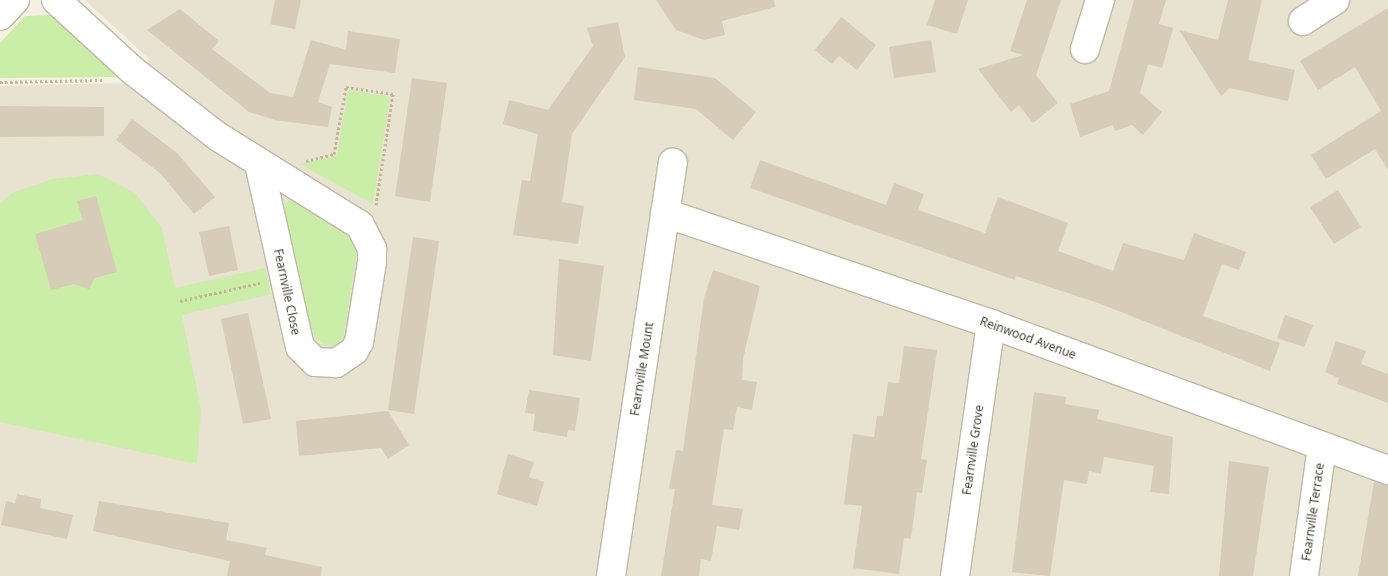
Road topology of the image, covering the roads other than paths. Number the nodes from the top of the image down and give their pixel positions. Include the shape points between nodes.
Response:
1 (15, 0) edge
2 (56, 0) edge
3 (1100, 0) edge
4 (1335, 0) edge
5 (0, 16) edge
6 (1303, 20) dead end
7 (1085, 48) dead end
8 (673, 163) dead end
9 (264, 167) junction
10 (666, 213) junction
11 (992, 324) junction
12 (1322, 447) junction
13 (1388, 470) edge
14 (611, 576) edge
15 (955, 576) edge
16 (1304, 576) edge

1 - 5 street
2 - 9 street via 132,70
3 - 7 street
4 - 6 street
8 - 10 street, Fearnville Mount
9 - 9 street, Fearnville Close via 300,348 315,362 346,359 359,342 372,262 367,236 349,218
10 - 11 street, Reinwood Avenue
10 - 14 street, Fearnville Mount
11 - 12 street, Reinwood Avenue
11 - 15 street, Fearnville Grove
12 - 13 street, Reinwood Avenue
12 - 16 street, Fearnville Terrace

